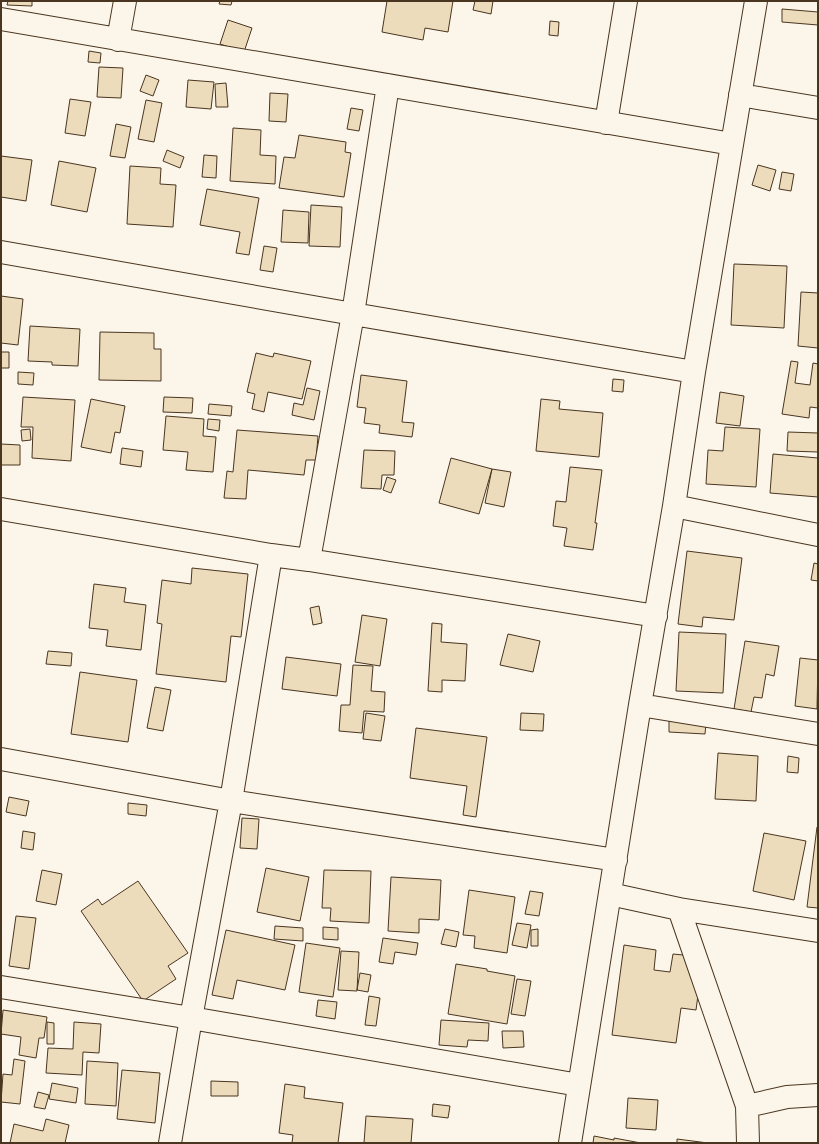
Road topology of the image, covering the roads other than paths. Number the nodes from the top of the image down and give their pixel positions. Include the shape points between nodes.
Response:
1 (125, 1) edge
2 (626, 1) edge
3 (756, 1) edge
4 (1, 19) edge
5 (118, 40) junction
6 (388, 85) junction
7 (740, 96) junction
8 (818, 108) edge
9 (606, 123) junction
10 (732, 144) junction
11 (1, 252) edge
12 (353, 314) junction
13 (694, 372) junction
14 (674, 506) junction
15 (1, 509) edge
16 (818, 535) edge
17 (271, 555) junction
18 (308, 560) junction
19 (656, 616) junction
20 (640, 705) junction
21 (818, 734) edge
22 (1, 759) edge
23 (231, 802) junction
24 (616, 860) junction
25 (610, 894) junction
26 (679, 909) junction
27 (818, 931) edge
28 (1, 988) edge
29 (191, 1018) junction
30 (579, 1085) junction
31 (818, 1096) edge
32 (747, 1106) junction
33 (170, 1143) edge
34 (570, 1143) edge
35 (748, 1143) edge

1 - 5 street
2 - 9 street
3 - 7 street
4 - 5 street
5 - 6 street
6 - 9 street
6 - 12 street
7 - 8 street
7 - 10 street
9 - 10 street
10 - 13 street
11 - 12 street
12 - 13 street
12 - 18 street
13 - 14 street
14 - 16 street
14 - 19 street
15 - 17 street
17 - 18 street
17 - 23 street
18 - 19 street
19 - 20 street
20 - 21 street
20 - 24 street
22 - 23 street
23 - 24 street
23 - 29 street
24 - 25 street
25 - 26 street
25 - 30 street
26 - 27 street
26 - 32 street
28 - 29 street
29 - 30 street
29 - 33 street
30 - 34 street
31 - 32 street via 787,1097
32 - 35 street

